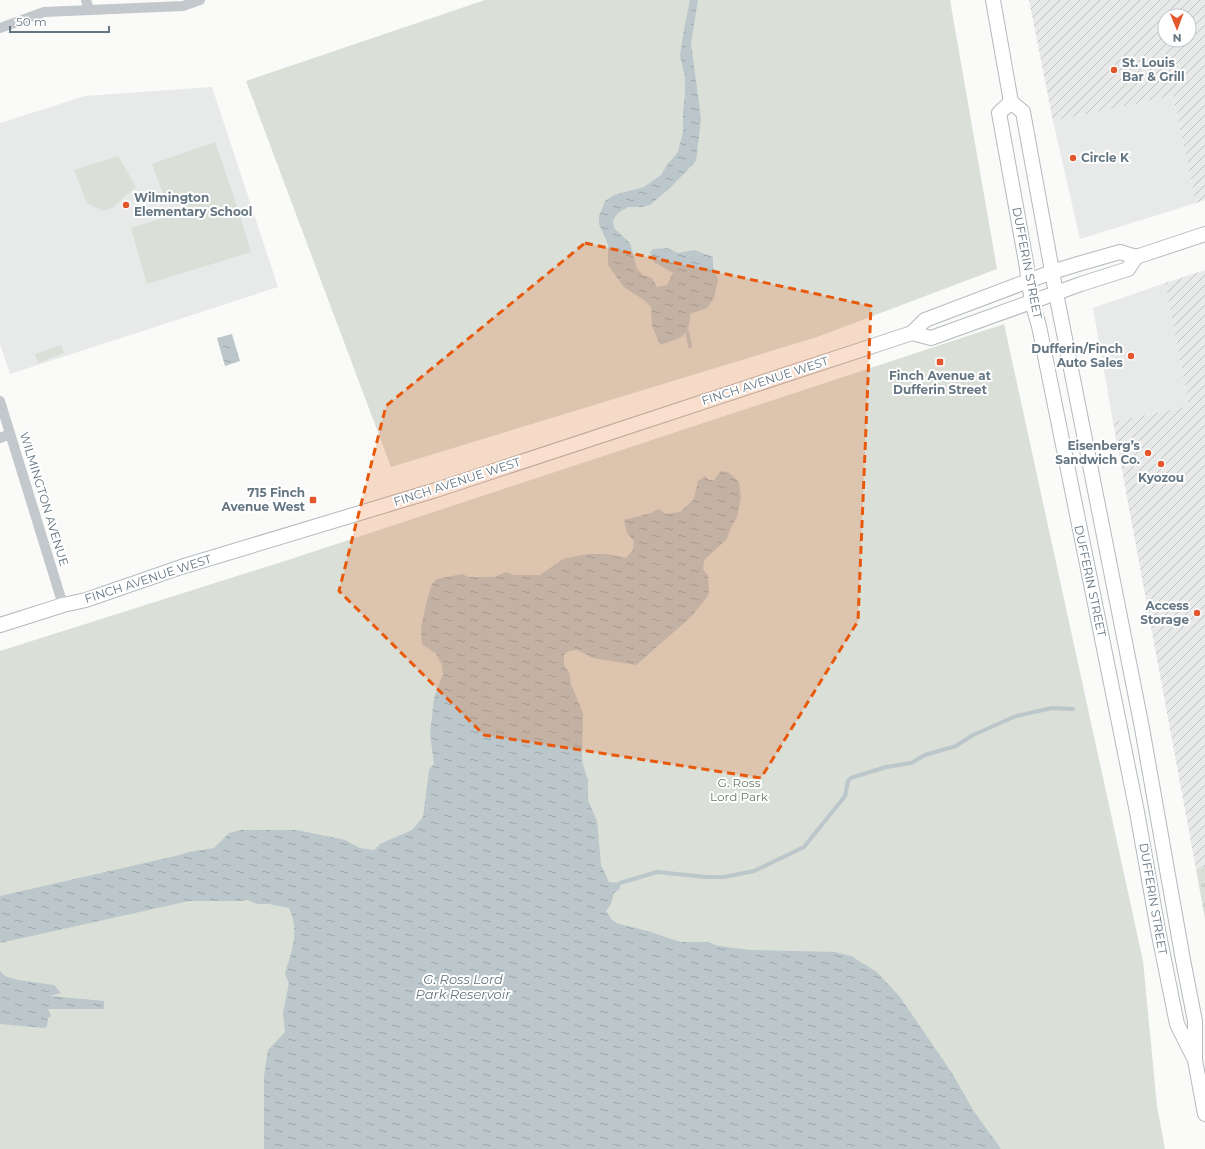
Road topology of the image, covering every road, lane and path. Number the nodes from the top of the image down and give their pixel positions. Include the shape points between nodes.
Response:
1 (86, 0) edge
2 (200, 0) edge
3 (993, 0) edge
4 (89, 10) junction
5 (0, 28) edge
6 (1010, 102) junction
7 (1205, 234) edge
8 (1136, 257) junction
9 (1052, 272) junction
10 (1029, 281) junction
11 (1056, 293) junction
12 (1032, 302) junction
13 (912, 333) junction
14 (0, 401) edge
15 (10, 434) junction
16 (0, 438) edge
17 (63, 605) junction
18 (0, 625) edge
19 (1195, 1060) junction
20 (1205, 1114) edge

1 - 4 street
2 - 4 street via 183,6
3 - 6 main road
4 - 5 street via 44,12
6 - 9 main road, DUFFERIN STREET via 1023,112
6 - 10 main road, DUFFERIN STREET via 999,113
7 - 8 main road
8 - 9 main road, FINCH AVENUE WEST via 1120,252
8 - 11 main road via 1128,269
9 - 10 main road, FINCH AVENUE WEST
9 - 11 main road, DUFFERIN STREET
10 - 12 main road, DUFFERIN STREET
10 - 13 main road, FINCH AVENUE WEST via 925,320
11 - 12 main road
11 - 19 main road, DUFFERIN STREET via 1142,728 1195,1021
12 - 13 main road via 931,338
12 - 19 main road, DUFFERIN STREET via 1135,804 1177,1024
13 - 17 main road, FINCH AVENUE WEST via 443,487 181,567 86,600
14 - 15 street, WILMINGTON AVENUE
15 - 16 street
15 - 17 street, WILMINGTON AVENUE
17 - 18 main road, FINCH AVENUE WEST
19 - 20 main road, DUFFERIN STREET

